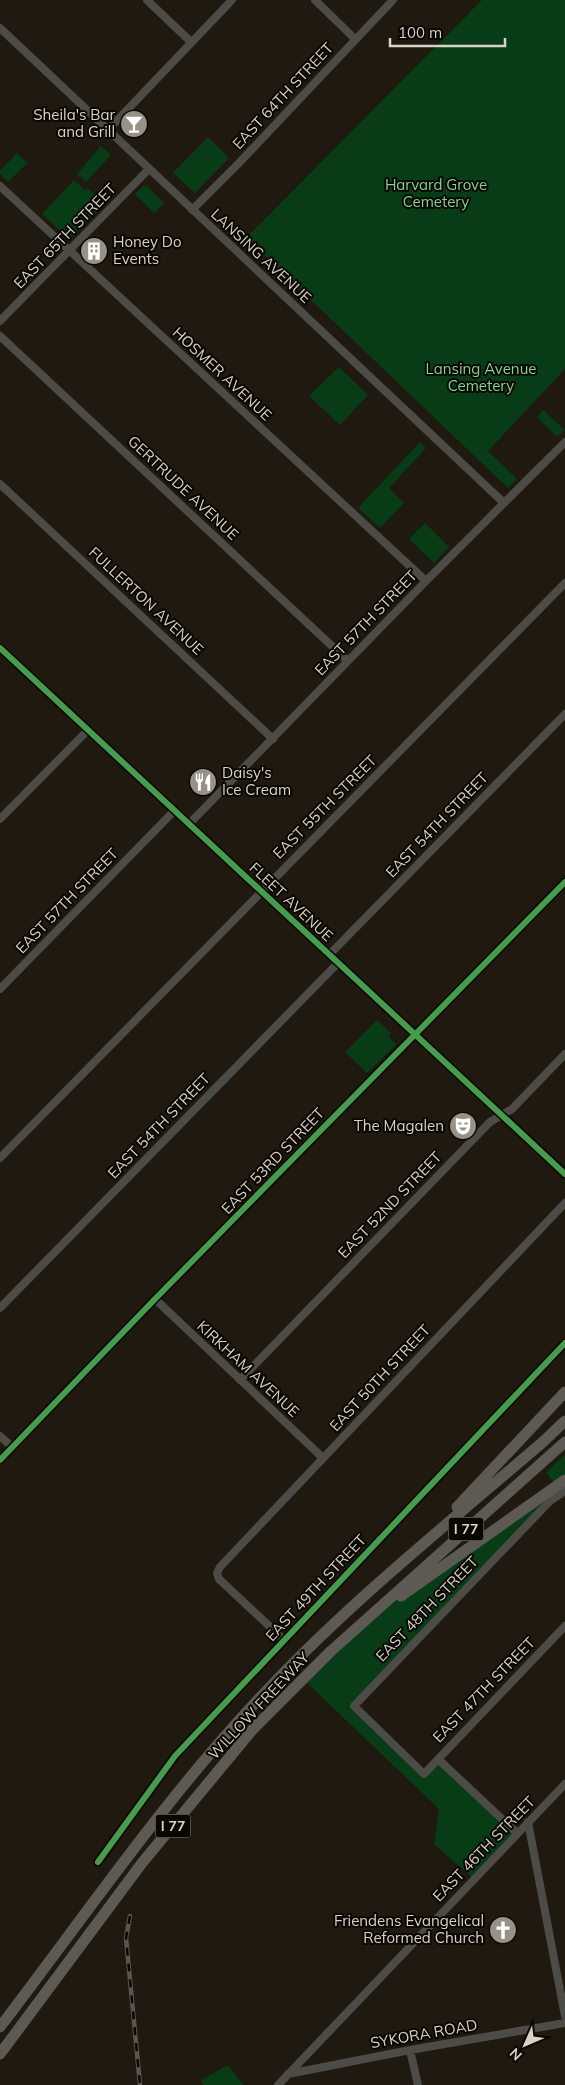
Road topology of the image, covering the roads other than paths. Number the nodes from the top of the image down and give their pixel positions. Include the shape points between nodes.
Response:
1 (147, 0) edge
2 (232, 0) edge
3 (315, 0) edge
4 (393, 0) edge
5 (0, 28) edge
6 (355, 39) junction
7 (191, 42) junction
8 (108, 131) junction
9 (148, 169) junction
10 (0, 186) edge
11 (192, 210) junction
12 (69, 250) junction
13 (0, 321) edge
14 (0, 336) edge
15 (565, 442) edge
16 (0, 484) edge
17 (504, 503) junction
18 (426, 582) junction
19 (565, 583) edge
20 (0, 649) edge
21 (348, 661) junction
22 (565, 714) edge
23 (88, 730) junction
24 (273, 739) junction
25 (174, 811) junction
26 (0, 819) edge
27 (188, 824) junction
28 (565, 882) edge
29 (261, 891) junction
30 (329, 954) junction
31 (338, 963) junction
32 (0, 989) edge
33 (416, 1035) junction
34 (565, 1054) edge
35 (501, 1115) junction
36 (0, 1158) edge
37 (565, 1174) edge
38 (565, 1203) edge
39 (155, 1299) junction
40 (0, 1308) edge
41 (565, 1343) edge
42 (240, 1380) junction
43 (565, 1392) edge
44 (565, 1421) edge
45 (0, 1436) edge
46 (565, 1442) edge
47 (12, 1447) junction
48 (323, 1458) junction
49 (0, 1460) edge
50 (565, 1480) edge
51 (565, 1491) edge
52 (416, 1551) junction
53 (369, 1618) junction
54 (565, 1626) edge
55 (284, 1640) junction
56 (438, 1759) junction
57 (424, 1774) joint
58 (565, 1784) edge
59 (528, 1822) junction
60 (517, 1833) junction
61 (98, 1862) dead end
62 (565, 2016) edge
63 (565, 2023) edge
64 (0, 2027) edge
65 (410, 2050) junction
66 (0, 2054) edge
67 (288, 2074) junction
68 (278, 2085) edge
69 (418, 2085) edge

1 - 7 street
2 - 7 street
3 - 6 street
4 - 6 street, EAST 64TH STREET
5 - 8 street, LANSING AVENUE
6 - 11 street, EAST 64TH STREET
7 - 8 street
8 - 9 street, LANSING AVENUE
9 - 11 street, LANSING AVENUE
9 - 12 street, EAST 65TH STREET
10 - 12 street, HOSMER AVENUE
11 - 17 street, LANSING AVENUE
12 - 13 street, EAST 65TH STREET
12 - 18 street, HOSMER AVENUE
14 - 21 street, GERTRUDE AVENUE
15 - 17 street, EAST 57TH STREET
16 - 24 street, FULLERTON AVENUE
17 - 18 street, EAST 57TH STREET
18 - 21 street, EAST 57TH STREET
19 - 29 street, EAST 55TH STREET
20 - 23 street, FLEET AVENUE
21 - 24 street, EAST 57TH STREET
22 - 30 street, EAST 54TH STREET
23 - 25 street, FLEET AVENUE
23 - 26 street
24 - 27 street, EAST 57TH STREET
25 - 27 street, FLEET AVENUE
25 - 32 street, EAST 57TH STREET
27 - 29 street, FLEET AVENUE
28 - 33 street, EAST 53RD STREET
29 - 30 street, FLEET AVENUE
29 - 36 street, EAST 55TH STREET
30 - 31 street, FLEET AVENUE
31 - 33 street, FLEET AVENUE
31 - 40 street, EAST 54TH STREET
33 - 35 street, FLEET AVENUE
33 - 39 street, EAST 53RD STREET
34 - 35 street, EAST 52ND STREET via 512,1109
35 - 37 street, FLEET AVENUE
35 - 42 street, EAST 52ND STREET via 490,1122
38 - 48 street, EAST 50TH STREET
39 - 42 street, KIRKHAM AVENUE
39 - 47 street, EAST 53RD STREET
41 - 55 street, EAST 49TH STREET
42 - 48 street, KIRKHAM AVENUE
43 - 52 highway
44 - 52 highway, WILLOW FREEWAY / I 77
45 - 47 street
46 - 53 highway, WILLOW FREEWAY / I 77
47 - 49 street, EAST 53RD STREET
48 - 55 street, EAST 50TH STREET via 217,1573 219,1579
50 - 53 highway
51 - 57 street, EAST 48TH STREET via 543,1508 354,1706
52 - 64 highway, WILLOW FREEWAY / I 77 via 337,1619 220,1743 124,1861
53 - 66 highway, WILLOW FREEWAY / I 77 via 253,1729 142,1863
54 - 56 street, EAST 47TH STREET
55 - 61 street, EAST 49TH STREET via 175,1756
56 - 57 street, EAST 47TH STREET
56 - 60 street
58 - 59 street, EAST 46TH STREET
59 - 60 street, EAST 46TH STREET
59 - 62 street
60 - 67 street, EAST 46TH STREET
63 - 65 street, SYKORA ROAD
65 - 67 street, SYKORA ROAD
65 - 69 street
67 - 68 street, EAST 46TH STREET

